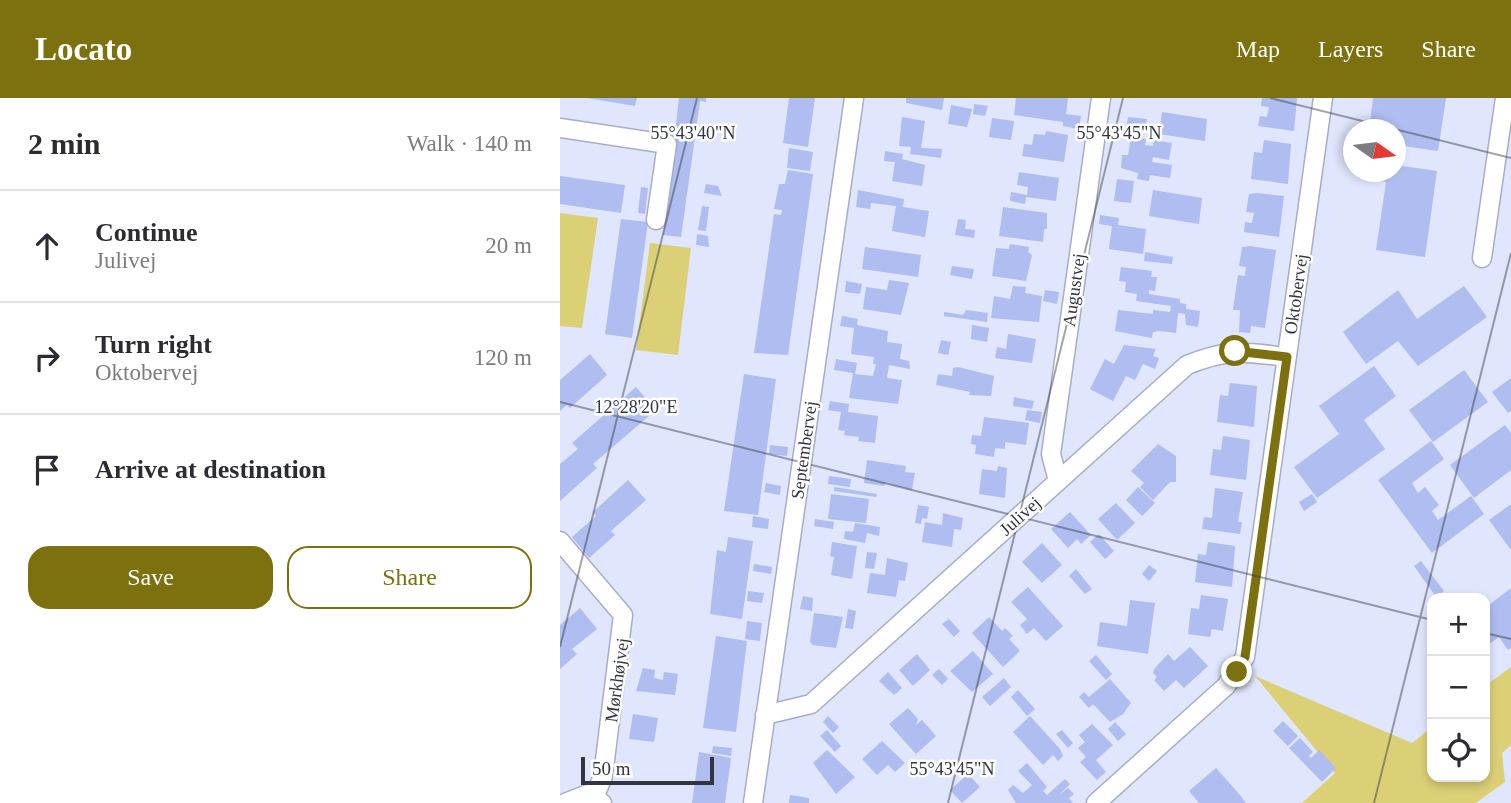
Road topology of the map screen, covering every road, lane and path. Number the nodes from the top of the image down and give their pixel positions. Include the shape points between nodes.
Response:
1 (854, 98) edge
2 (1101, 98) edge
3 (1323, 98) edge
4 (1505, 98) edge
5 (560, 128) edge
6 (656, 220) dead end
7 (1482, 258) dead end
8 (1287, 357) junction
9 (1058, 481) junction
10 (560, 541) edge
11 (765, 715) junction
12 (598, 801) edge
13 (565, 803) edge
14 (753, 803) edge
15 (1096, 803) edge

1 - 11 street, Septembervej
2 - 9 street, Augustvej via 1051,454
3 - 8 street, Oktobervej
4 - 7 street
5 - 6 street via 667,144
8 - 9 street, Julivej via 1235,351 1187,365
8 - 15 street, Oktobervej via 1245,657 1226,686
9 - 11 street, Julivej via 811,704
10 - 12 street, Mørkhøjvej via 623,615
11 - 14 street, Septembervej
12 - 13 street, Mørkhøjvej via 588,794

